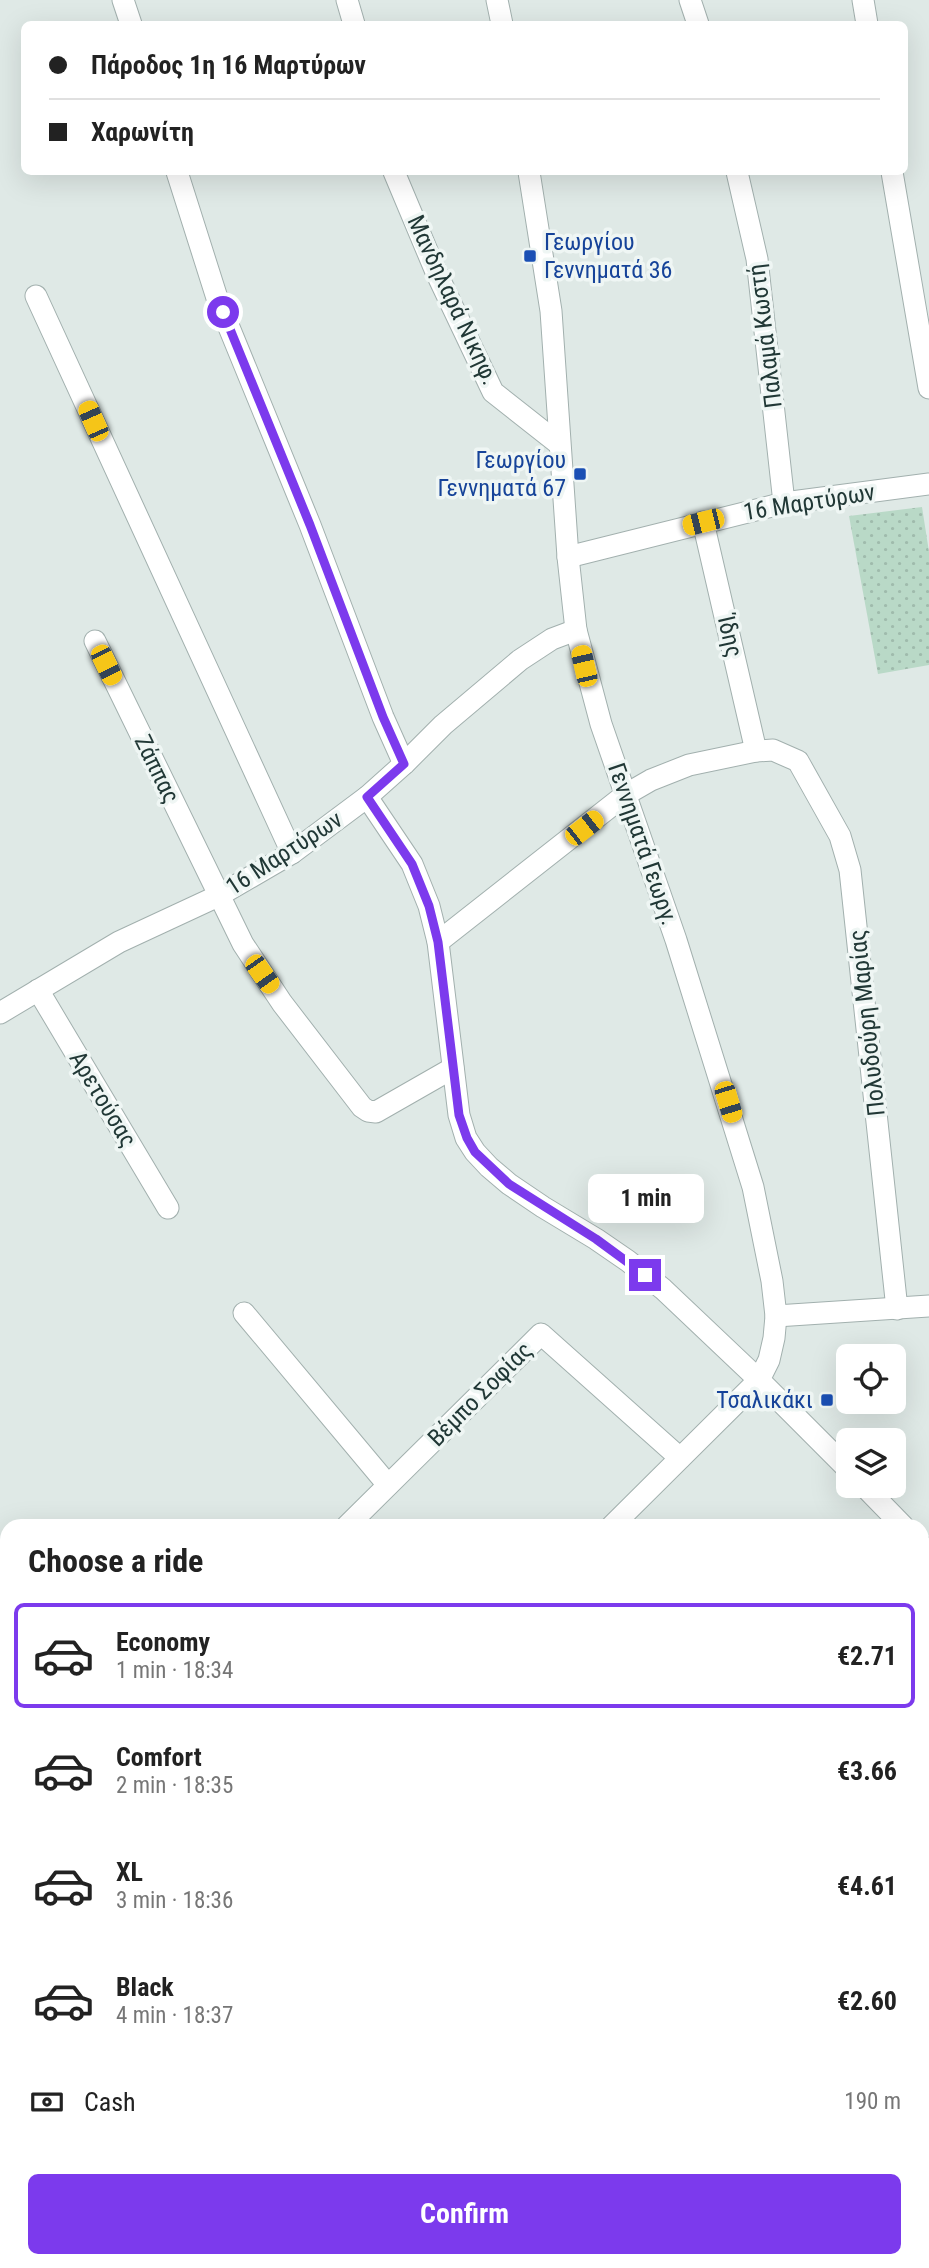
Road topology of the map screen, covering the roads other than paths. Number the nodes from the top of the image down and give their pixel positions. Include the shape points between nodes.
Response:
1 (123, 0) edge
2 (347, 0) edge
3 (497, 0) edge
4 (691, 0) edge
5 (863, 0) edge
6 (130, 21) edge
7 (353, 21) edge
8 (501, 21) edge
9 (697, 21) edge
10 (866, 21) edge
11 (178, 175) edge
12 (395, 175) edge
13 (529, 175) edge
14 (738, 175) edge
15 (893, 175) edge
16 (36, 296) dead end
17 (929, 388) edge
18 (559, 444) junction
19 (929, 484) edge
20 (784, 503) junction
21 (703, 522) junction
22 (568, 557) junction
23 (576, 630) junction
24 (95, 641) dead end
25 (756, 751) junction
26 (404, 764) junction
27 (625, 795) junction
28 (367, 797) junction
29 (292, 853) junction
30 (218, 896) junction
31 (438, 942) junction
32 (38, 990) junction
33 (0, 1013) edge
34 (453, 1068) junction
35 (168, 1208) dead end
36 (929, 1306) edge
37 (897, 1309) junction
38 (244, 1313) dead end
39 (776, 1316) junction
40 (759, 1380) junction
41 (836, 1457) edge
42 (680, 1458) junction
43 (388, 1485) junction
44 (876, 1498) edge
45 (354, 1519) edge
46 (619, 1519) edge
47 (896, 1519) edge

1 - 6 street
2 - 7 street
3 - 8 street
4 - 9 street
5 - 10 street
11 - 26 street via 217,298
12 - 18 street, Μανδηλαρά Νικηφ. via 493,392
13 - 18 street, Γεννηματά Γεωργ. via 551,311
14 - 20 street, Παλαμά Κωστή via 757,258
15 - 17 street
16 - 29 street
18 - 22 street, Γεννηματά Γεωργ.
19 - 20 street, 16 Μαρτύρων
20 - 21 street, 16 Μαρτύρων
21 - 22 street, 16 Μαρτύρων
21 - 25 street, Ίδης
22 - 23 street, Γεννηματά Γεωργ.
23 - 26 street, 16 Μαρτύρων via 520,660 452,716
23 - 27 street, Γεννηματά Γεωργ.
24 - 30 street, Ζάππας
25 - 27 street via 667,772
25 - 37 street, Πολυδούρη Μαρίας via 773,750 798,761 840,836 850,870
26 - 28 street, 16 Μαρτύρων
27 - 31 street
27 - 39 street, Γεννηματά Γεωργ. via 745,1154
28 - 29 street, 16 Μαρτύρων
28 - 31 street via 412,864
29 - 30 street, 16 Μαρτύρων
30 - 32 street, 16 Μαρτύρων via 119,942
30 - 34 street, Ζάππας via 262,974 368,1111 376,1112
31 - 34 street
32 - 33 street, 16 Μαρτύρων
32 - 35 street, Αρετούσας
34 - 40 street via 459,1115 475,1152 509,1184 663,1289
36 - 37 street
37 - 39 street
38 - 43 street
39 - 40 street, Γεννηματά Γεωργ. via 769,1360
40 - 41 street
40 - 42 street
42 - 43 street, Βέμπο Σοφίας via 541,1334
42 - 46 street
43 - 45 street, Βέμπο Σοφίας
44 - 47 street

